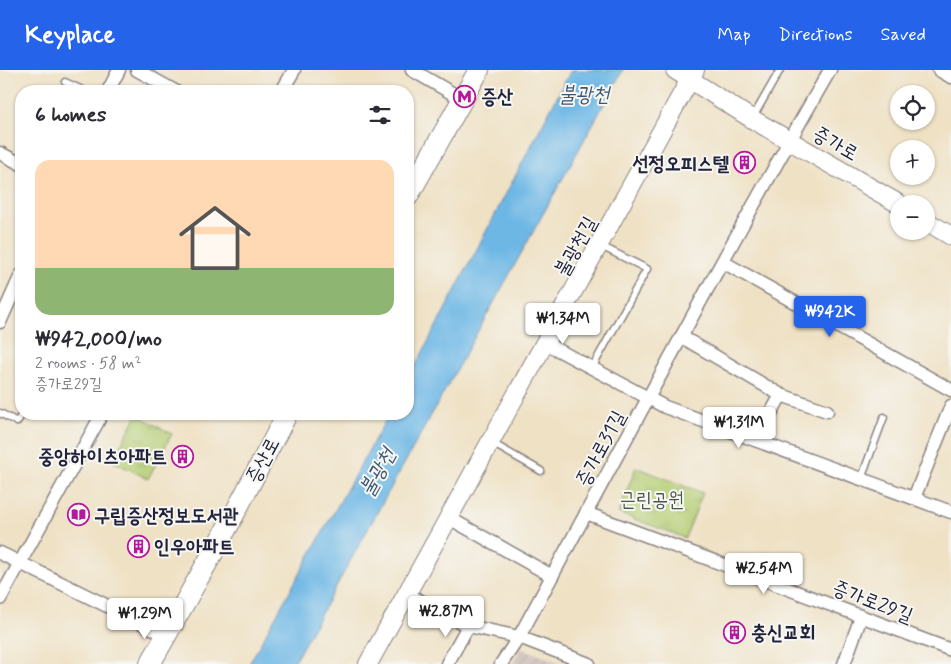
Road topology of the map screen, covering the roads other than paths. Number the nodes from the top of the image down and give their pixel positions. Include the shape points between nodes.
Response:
1 (119, 70) edge
2 (137, 70) edge
3 (294, 70) edge
4 (412, 70) edge
5 (478, 70) edge
6 (780, 70) edge
7 (830, 70) edge
8 (939, 70) edge
9 (687, 73) edge
10 (951, 77) edge
11 (65, 82) dead end
12 (72, 85) edge
13 (111, 85) edge
14 (164, 85) edge
15 (285, 85) edge
16 (462, 99) junction
17 (752, 119) junction
18 (789, 140) junction
19 (0, 153) edge
20 (15, 161) edge
21 (414, 185) edge
22 (890, 199) edge
23 (935, 226) edge
24 (951, 236) edge
25 (600, 245) junction
26 (723, 262) junction
27 (15, 288) edge
28 (0, 322) edge
29 (682, 337) junction
30 (545, 343) junction
31 (592, 368) junction
32 (951, 390) edge
33 (781, 395) junction
34 (648, 398) junction
35 (951, 406) edge
36 (827, 411) dead end
37 (0, 413) edge
38 (884, 416) dead end
39 (19, 420) edge
40 (99, 420) edge
41 (284, 420) edge
42 (756, 440) junction
43 (491, 443) junction
44 (541, 471) dead end
45 (861, 479) junction
46 (914, 498) junction
47 (951, 512) edge
48 (586, 513) junction
49 (449, 518) junction
50 (0, 552) edge
51 (19, 563) junction
52 (552, 576) junction
53 (407, 594) junction
54 (0, 600) edge
55 (861, 616) junction
56 (468, 626) junction
57 (166, 635) junction
58 (519, 637) junction
59 (951, 650) edge
60 (150, 664) edge
61 (368, 664) edge
62 (447, 664) edge
63 (501, 664) edge
64 (588, 664) edge
65 (844, 664) edge

1 - 13 street
2 - 14 street
3 - 15 street
4 - 16 street
5 - 16 main road
6 - 17 lane
7 - 18 street, 증가로31길
8 - 10 street
9 - 17 street, 증가로
9 - 25 street, 불광천길
11 - 12 lane
16 - 21 main road
17 - 18 street, 증가로
18 - 22 street, 증가로
18 - 26 street, 증가로31길
19 - 20 street
23 - 24 street
25 - 30 street, 불광천길
25 - 31 lane via 647,269
26 - 29 street, 증가로31길
26 - 32 street
27 - 28 street
29 - 33 street
29 - 34 street, 증가로31길
30 - 31 street
30 - 43 street, 불광천길
31 - 34 street
33 - 36 street
33 - 42 street
34 - 42 street
34 - 48 street, 증가로31길
35 - 46 street
37 - 39 lane
38 - 45 lane
40 - 51 street
41 - 57 main road, 증산로
42 - 45 street
43 - 44 lane
43 - 49 street, 불광천길
45 - 46 street
46 - 47 street
48 - 52 street, 증가로31길
48 - 55 street, 증가로29길
49 - 52 street
49 - 53 street, 불광천길
50 - 51 street
51 - 54 street
51 - 57 street
52 - 58 street, 증가로31길
53 - 56 street
53 - 61 street, 불광천길
55 - 59 street, 증가로29길
55 - 65 street
56 - 58 street
56 - 62 street
57 - 60 main road, 증산로
58 - 63 street, 증가로31길
58 - 64 street

